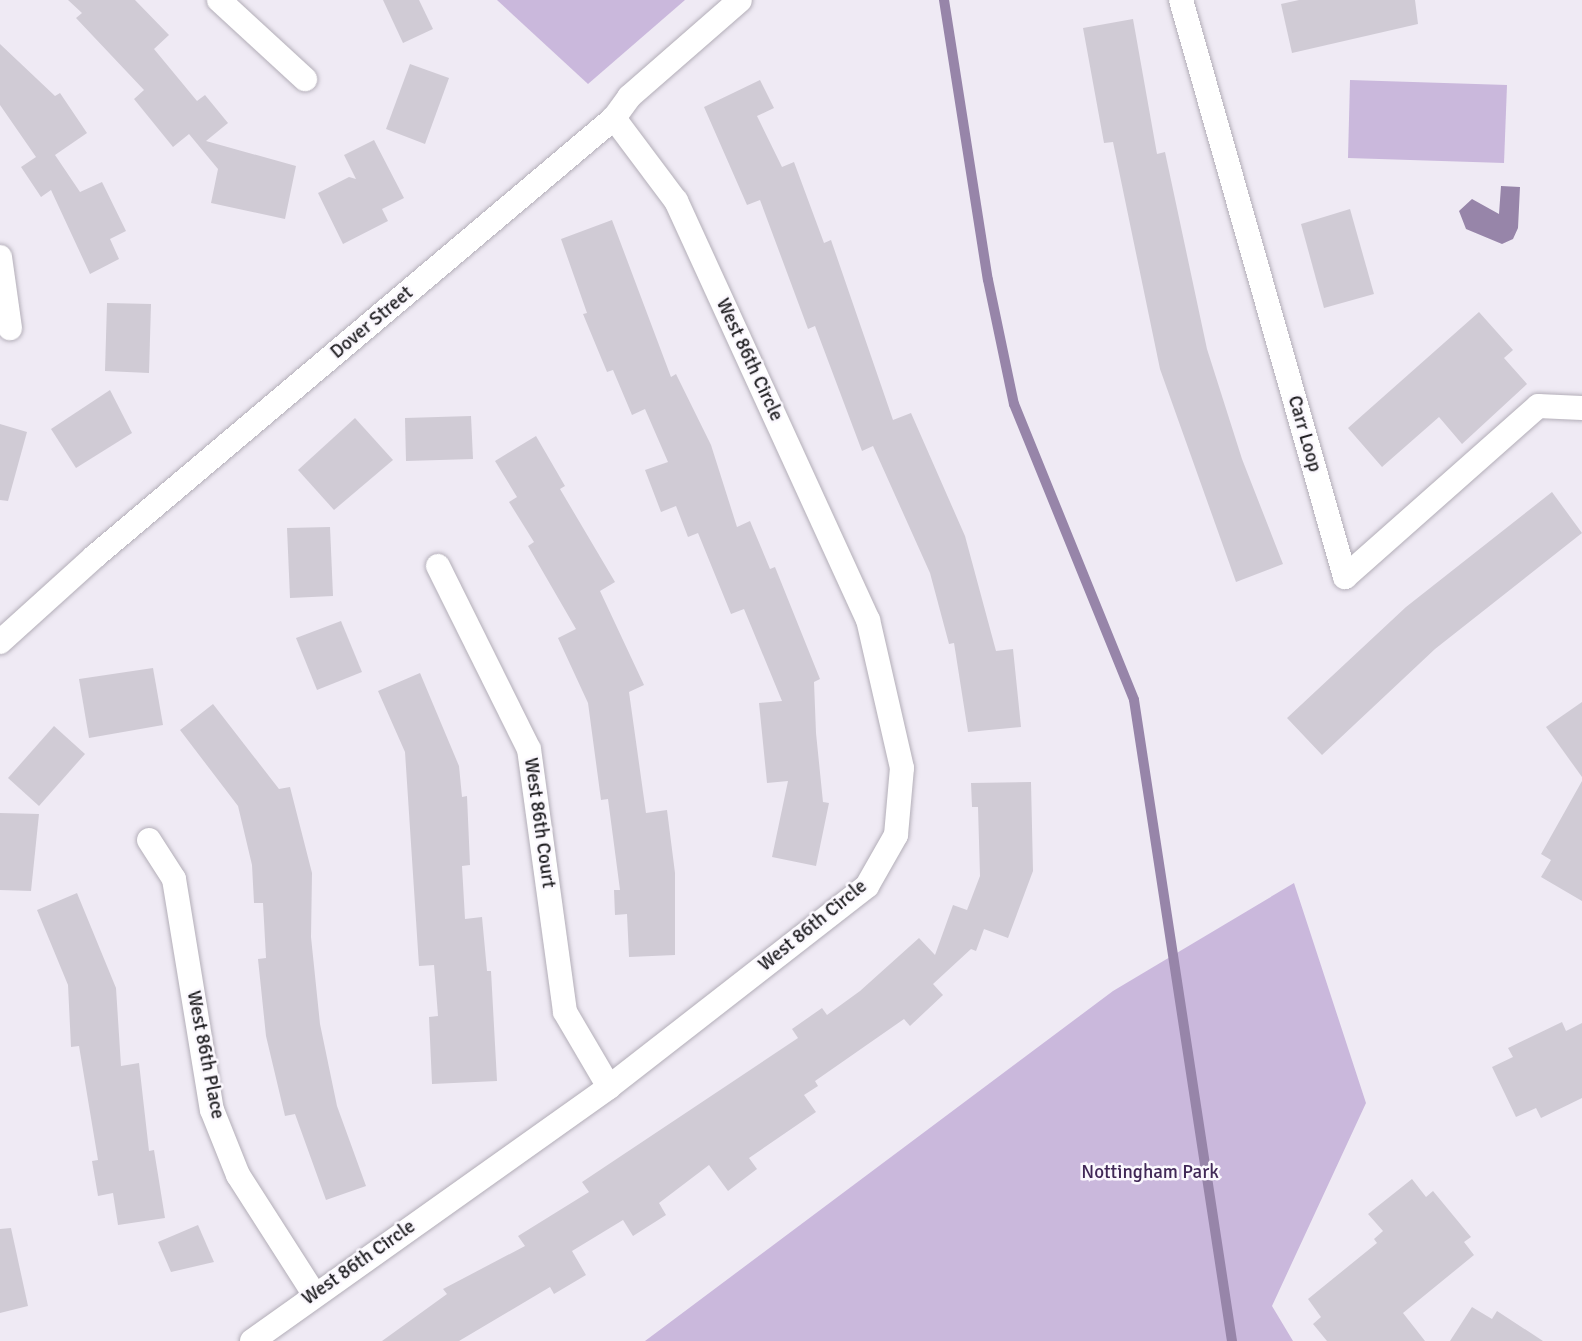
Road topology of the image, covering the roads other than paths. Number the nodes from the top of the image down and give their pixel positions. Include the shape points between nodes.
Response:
1 (219, 0) edge
2 (740, 0) edge
3 (1181, 0) edge
4 (305, 79) dead end
5 (614, 118) junction
6 (0, 257) edge
7 (10, 328) dead end
8 (1582, 408) edge
9 (438, 566) dead end
10 (0, 642) edge
11 (149, 840) dead end
12 (609, 1087) junction
13 (314, 1294) junction
14 (252, 1341) edge

1 - 4 street
2 - 5 street, Dover Street via 629,97
3 - 8 street, Carr Loop via 1345,577 1538,407
5 - 10 street, Dover Street via 94,557
5 - 12 street, West 86th Circle via 676,201 868,620 902,768 896,835 867,886
6 - 7 street
9 - 12 street, West 86th Court via 529,749 565,1012
11 - 13 street, West 86th Place via 174,879 212,1110 238,1175
12 - 13 street, West 86th Circle
13 - 14 street, West 86th Circle

